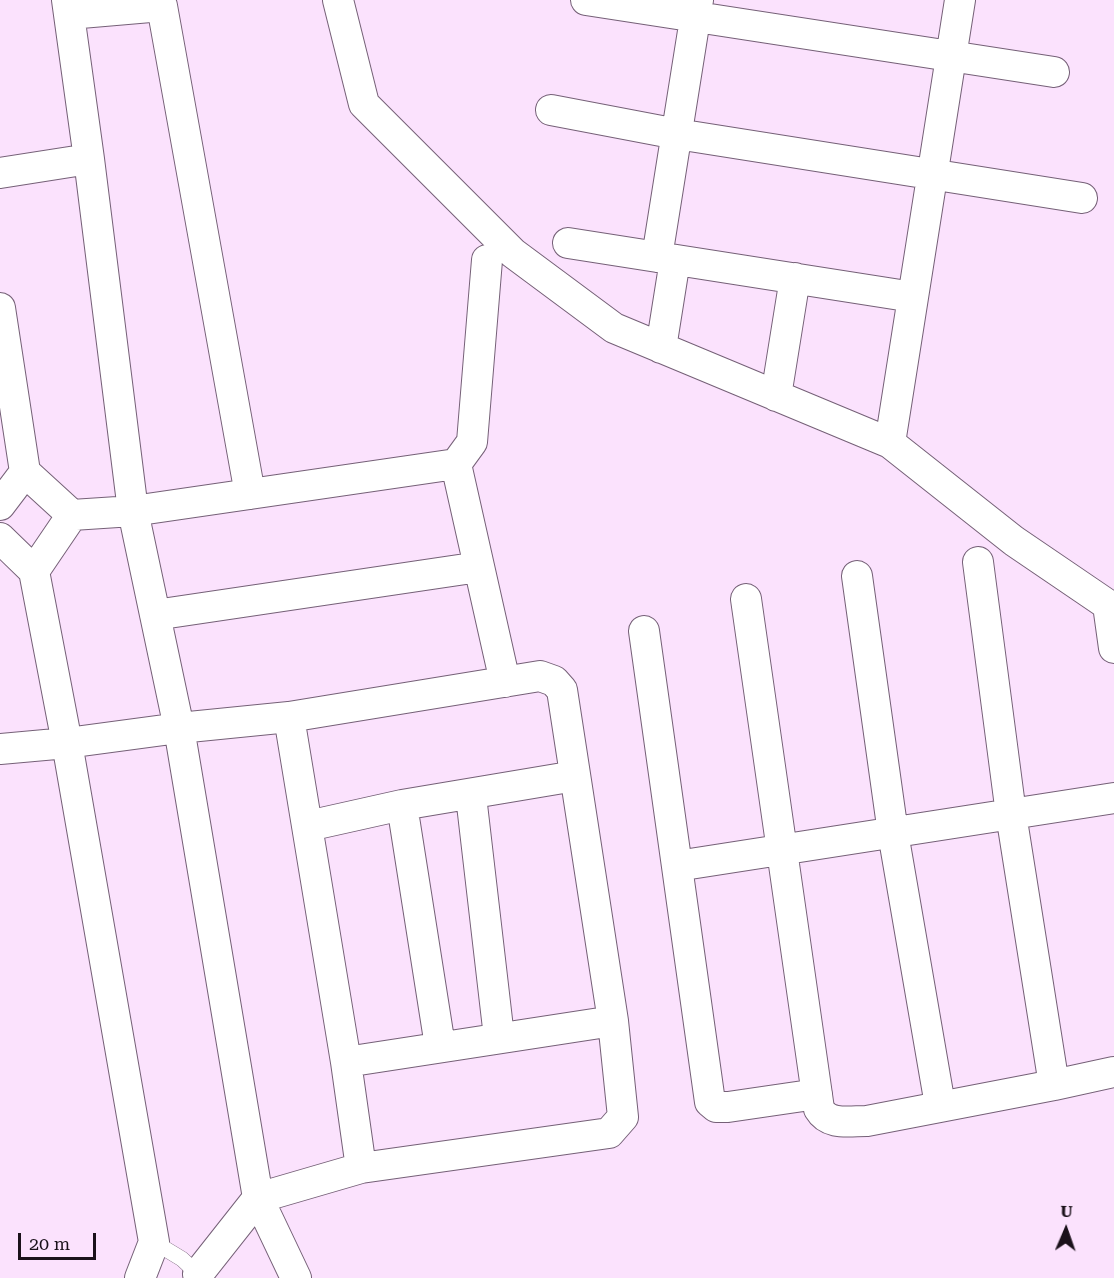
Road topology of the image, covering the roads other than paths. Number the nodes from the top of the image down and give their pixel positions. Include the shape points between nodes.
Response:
1 (338, 0) edge
2 (586, 0) edge
3 (960, 0) edge
4 (68, 7) edge
5 (696, 8) edge
6 (951, 57) junction
7 (1054, 72) dead end
8 (552, 110) dead end
9 (676, 134) junction
10 (89, 159) junction
11 (0, 174) edge
12 (933, 174) junction
13 (1082, 198) dead end
14 (568, 243) dead end
15 (666, 258) junction
16 (487, 260) dead end
17 (795, 278) junction
18 (913, 297) junction
19 (0, 308) edge
20 (661, 348) junction
21 (776, 396) junction
22 (890, 443) junction
23 (456, 464) junction
24 (25, 472) junction
25 (250, 494) junction
26 (0, 505) edge
27 (133, 512) junction
28 (72, 515) junction
29 (0, 538) edge
30 (978, 562) dead end
31 (479, 567) junction
32 (34, 571) junction
33 (857, 576) dead end
34 (746, 599) dead end
35 (1111, 607) edge
36 (155, 615) junction
37 (644, 631) dead end
38 (1114, 648) edge
39 (506, 682) junction
40 (289, 717) junction
41 (179, 728) junction
42 (67, 743) junction
43 (0, 749) edge
44 (575, 776) junction
45 (471, 796) junction
46 (1114, 798) edge
47 (402, 805) junction
48 (1011, 814) junction
49 (308, 826) junction
50 (893, 832) junction
51 (782, 850) junction
52 (677, 866) junction
53 (614, 1021) junction
54 (499, 1037) junction
55 (440, 1046) junction
56 (346, 1062) junction
57 (1114, 1072) edge
58 (1054, 1085) junction
59 (817, 1094) junction
60 (940, 1105) junction
61 (361, 1167) junction
62 (258, 1198) junction
63 (154, 1242) junction
64 (199, 1276) edge
65 (140, 1278) edge
66 (296, 1278) edge

1 - 20 street via 364,104 513,253 614,328
2 - 5 street
3 - 6 street
4 - 10 street
4 - 25 street via 162,6
5 - 6 street
5 - 9 street
6 - 7 street
6 - 12 street
8 - 9 street
9 - 12 street
9 - 15 street
10 - 11 street
10 - 27 street
12 - 13 street
12 - 18 street
14 - 15 street
15 - 17 street
15 - 20 street
16 - 23 street via 472,442
17 - 18 street
17 - 21 street
18 - 22 street
19 - 24 street
20 - 21 street
21 - 22 street
22 - 35 street via 1014,541
23 - 25 street
23 - 31 street
24 - 26 street
24 - 28 street
25 - 27 street
27 - 28 street
27 - 36 street
28 - 32 street
29 - 32 street
30 - 48 street
31 - 36 street
31 - 39 street
32 - 42 street
33 - 50 street
34 - 51 street
35 - 38 street
36 - 41 street
37 - 52 street
39 - 40 street
39 - 44 street via 540,676 554,681 562,690
40 - 41 street
40 - 49 street
41 - 42 street
41 - 62 street
42 - 43 street
42 - 63 street
44 - 45 street
44 - 53 street
45 - 47 street
45 - 54 street
46 - 48 street
47 - 49 street
47 - 55 street
48 - 50 street
48 - 58 street
49 - 56 street
50 - 51 street
50 - 60 street
51 - 52 street
51 - 59 street
52 - 59 street via 710,1102 716,1107 728,1107
53 - 54 street
53 - 61 street via 623,1117 609,1133
54 - 55 street
55 - 56 street
56 - 61 street
57 - 58 street
58 - 60 street
59 - 60 street via 824,1118 835,1122 867,1121
61 - 62 street
62 - 64 street
62 - 66 street
63 - 64 lane via 182,1259
63 - 65 street

